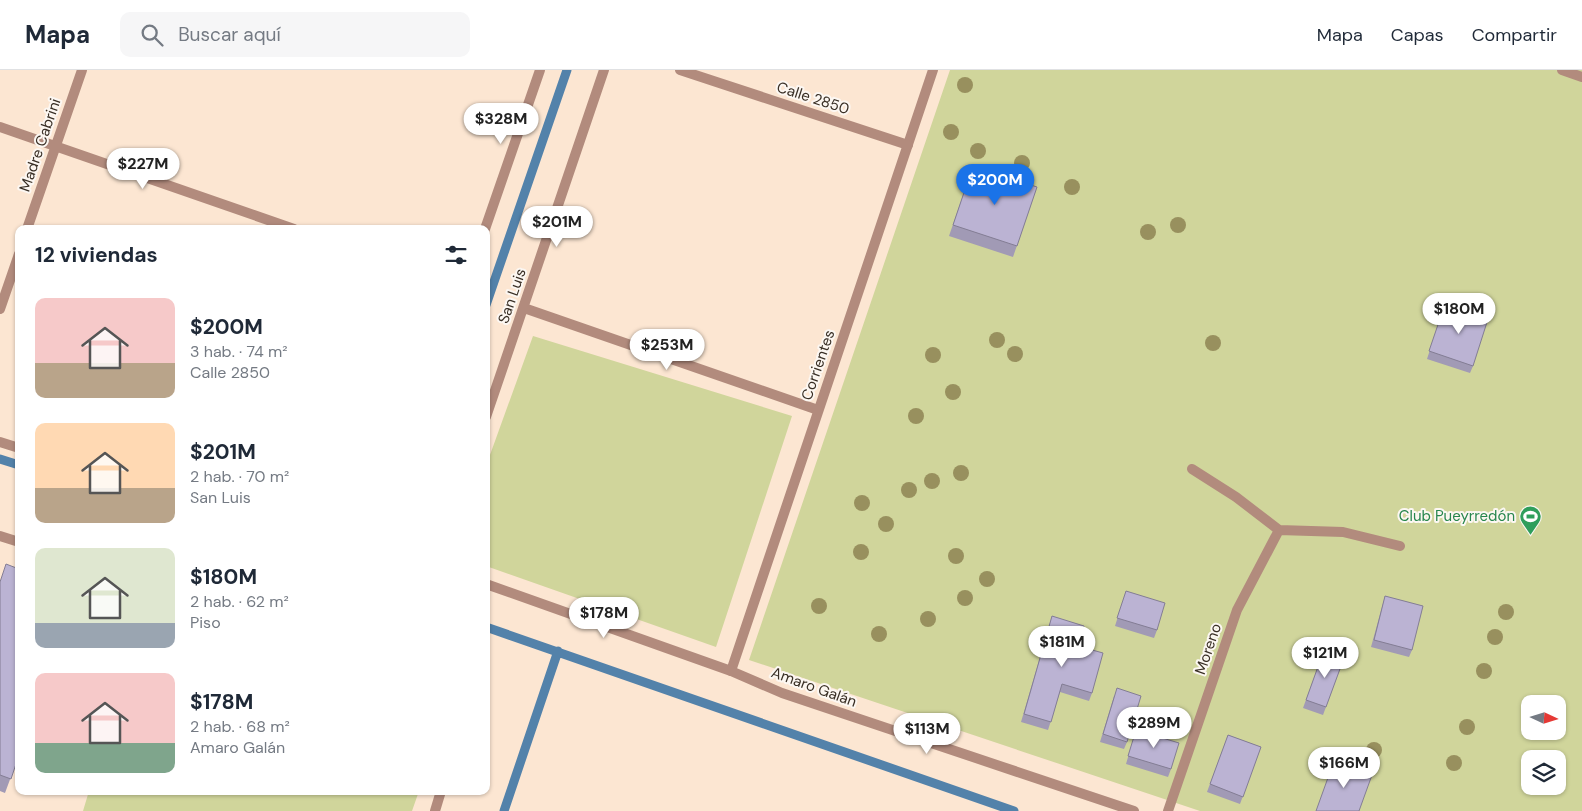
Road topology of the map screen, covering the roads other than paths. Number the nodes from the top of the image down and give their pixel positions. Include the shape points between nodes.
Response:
1 (82, 70) edge
2 (540, 70) edge
3 (604, 70) edge
4 (680, 70) edge
5 (933, 70) edge
6 (1562, 70) edge
7 (1582, 77) edge
8 (0, 127) edge
9 (908, 145) junction
10 (56, 146) junction
11 (28, 225) edge
12 (283, 225) edge
13 (486, 225) edge
14 (15, 266) edge
15 (524, 308) junction
16 (0, 309) edge
17 (490, 406) edge
18 (818, 410) junction
19 (0, 442) edge
20 (15, 447) edge
21 (1192, 469) dead end
22 (1279, 530) junction
23 (0, 536) edge
24 (15, 541) edge
25 (1400, 546) dead end
26 (490, 585) edge
27 (731, 671) junction
28 (440, 795) edge
29 (434, 811) edge
30 (1134, 811) edge
31 (1168, 811) edge

1 - 10 street, Madre Cabrini
2 - 13 street
3 - 15 street, San Luis
4 - 9 street, Calle 2850
5 - 9 street, Corrientes
6 - 7 street
8 - 10 street
9 - 18 street, Corrientes
10 - 11 street, Madre Cabrini
10 - 12 street
14 - 16 street
15 - 17 street, San Luis
15 - 18 street
18 - 27 street, Corrientes
19 - 20 street
21 - 22 street
22 - 25 street via 1343,532
22 - 31 street, Moreno via 1237,610
23 - 24 street
26 - 27 street, Amaro Galán
27 - 30 street, Amaro Galán via 782,693
28 - 29 street

